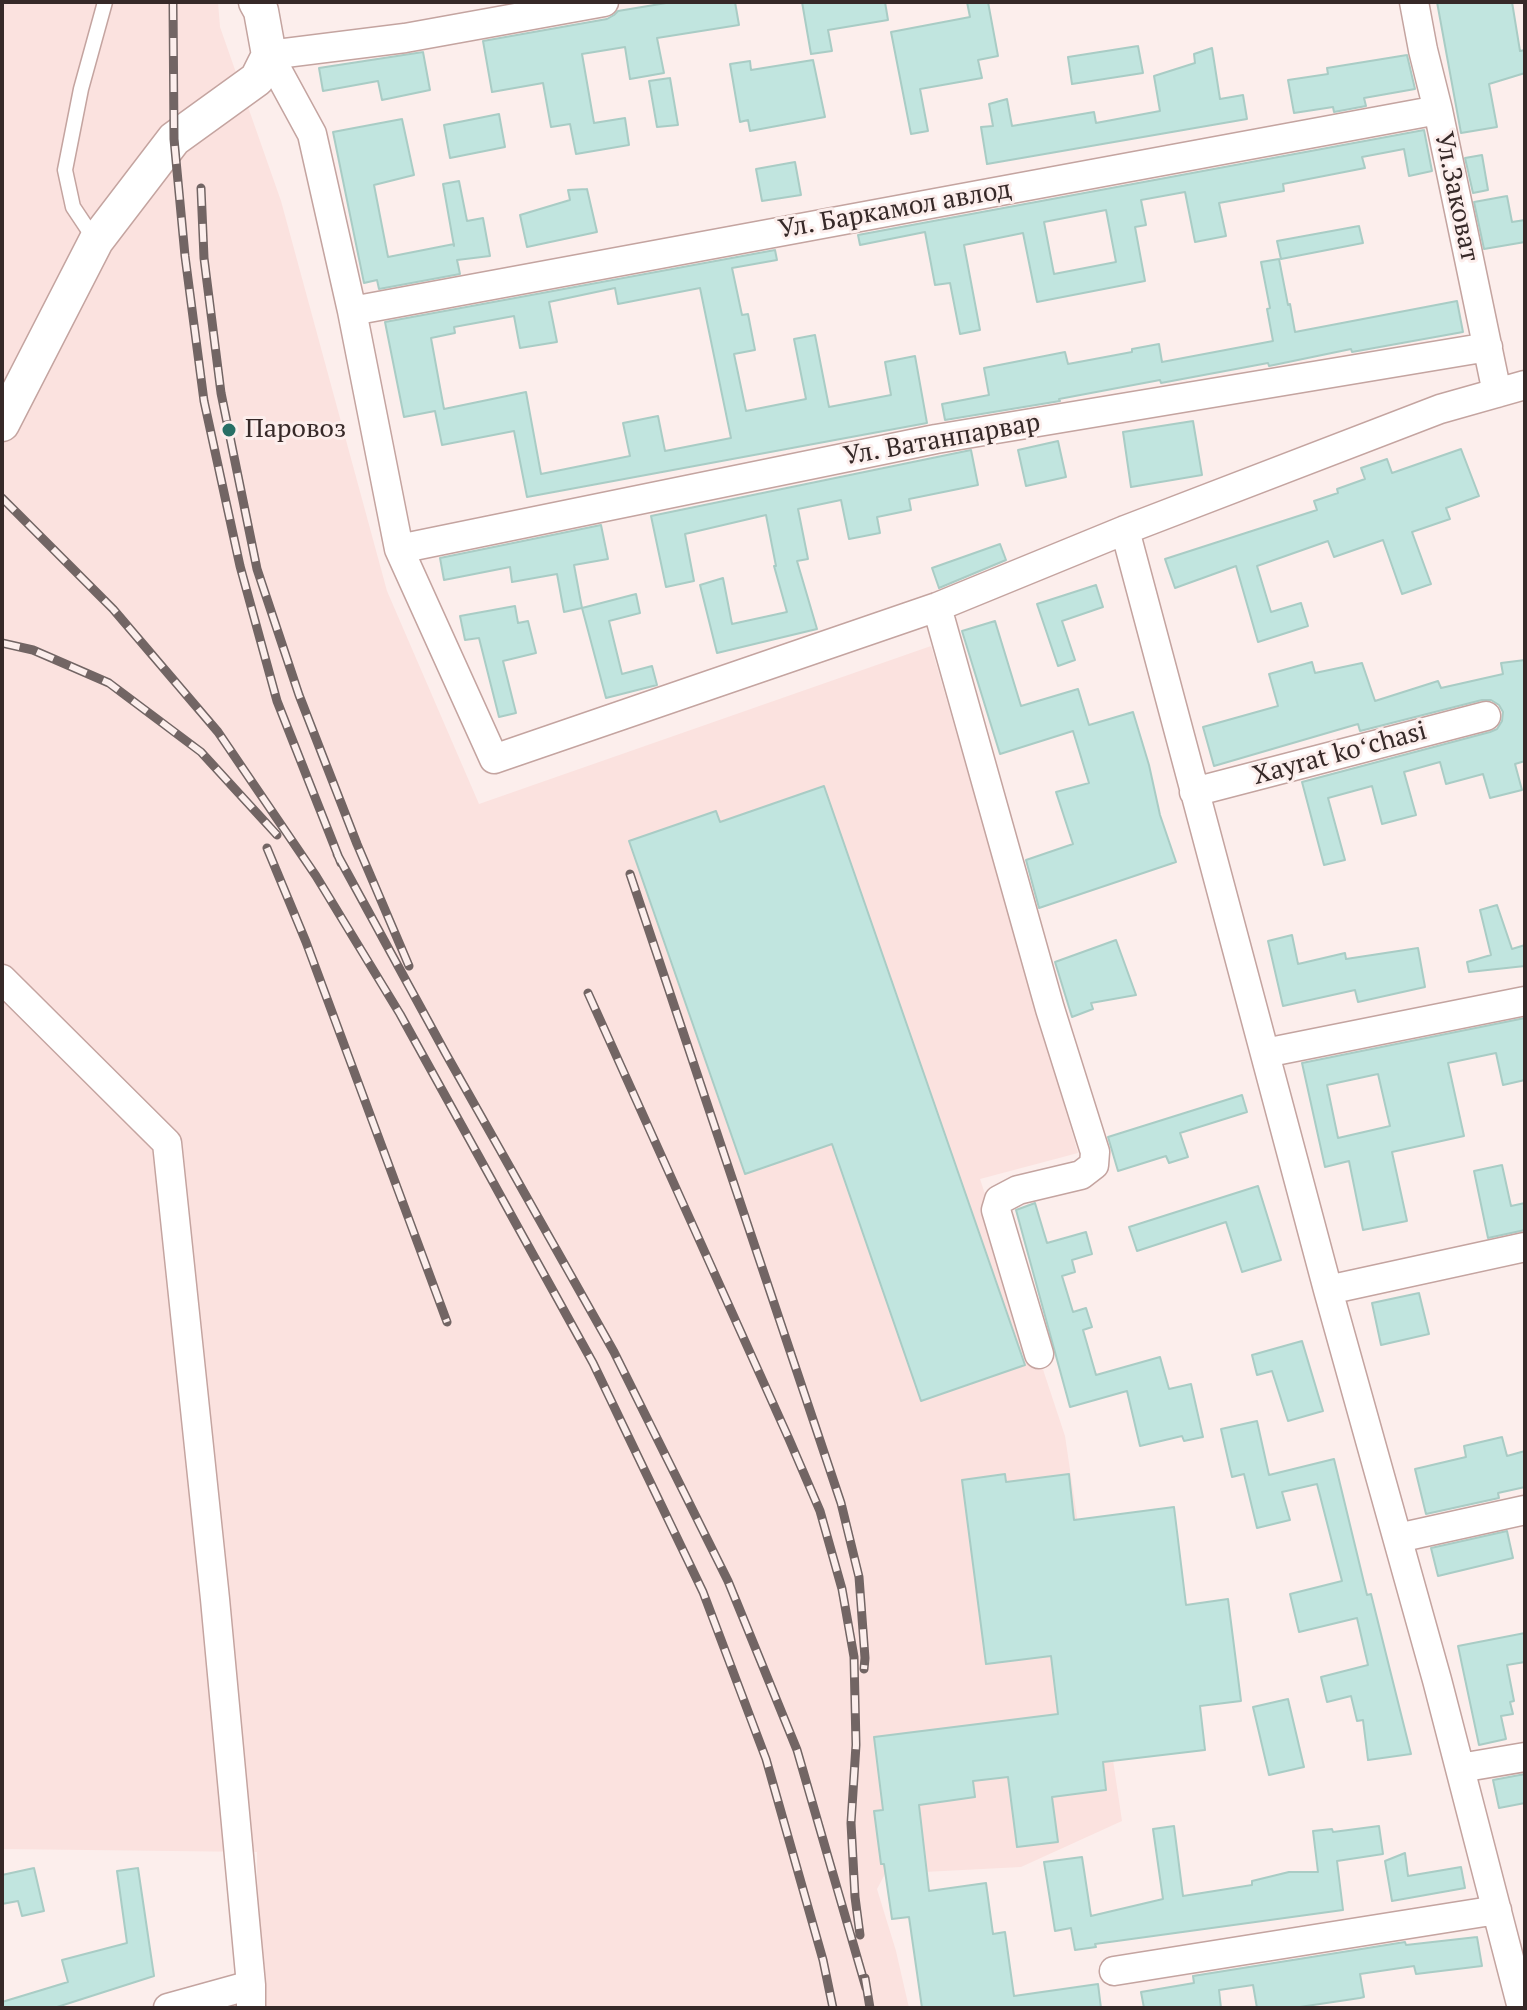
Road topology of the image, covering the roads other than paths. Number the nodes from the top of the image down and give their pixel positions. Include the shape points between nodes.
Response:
1 (105, 2) edge
2 (256, 2) edge
3 (604, 2) edge
4 (1414, 2) edge
5 (520, 10) edge
6 (269, 55) junction
7 (1438, 110) junction
8 (96, 241) junction
9 (352, 311) junction
10 (1488, 347) junction
11 (1525, 385) edge
12 (1497, 393) junction
13 (2, 424) edge
14 (1125, 530) junction
15 (399, 549) junction
16 (937, 607) junction
17 (1486, 716) dead end
18 (1194, 792) junction
19 (2, 979) edge
20 (1525, 1001) edge
21 (1265, 1053) junction
22 (1525, 1247) edge
23 (1328, 1290) junction
24 (1039, 1354) dead end
25 (1525, 1510) edge
26 (1398, 1538) junction
27 (1525, 1757) edge
28 (1460, 1768) junction
29 (1497, 1910) junction
30 (1114, 1971) dead end
31 (251, 1996) edge
32 (168, 2008) edge
33 (1522, 2008) edge

1 - 8 lane via 65,170 73,207
2 - 6 street
3 - 5 street
4 - 7 street, Ул.Заковат
5 - 6 street via 405,38
6 - 8 street via 257,79 174,139
6 - 9 street via 312,134
7 - 9 street, Ул. Баркамол авлод
7 - 10 street, Ул.Заковат
8 - 13 street
9 - 15 street
10 - 12 street, Ул.Заковат
10 - 15 street, Ул. Ватанпарвар via 936,439
11 - 12 street
12 - 14 street via 1440,409
14 - 16 street
14 - 18 street
15 - 16 street via 494,759
16 - 24 street via 1095,1152 1094,1165 1081,1175 1018,1190 999,1200 996,1210
17 - 18 street, Xayrat koʻchasi
18 - 21 street
19 - 31 street via 167,1143
20 - 21 street
21 - 23 street
22 - 23 street
23 - 26 street
25 - 26 street
26 - 28 street
27 - 28 street
28 - 29 street
29 - 30 street
29 - 33 street
31 - 32 street

